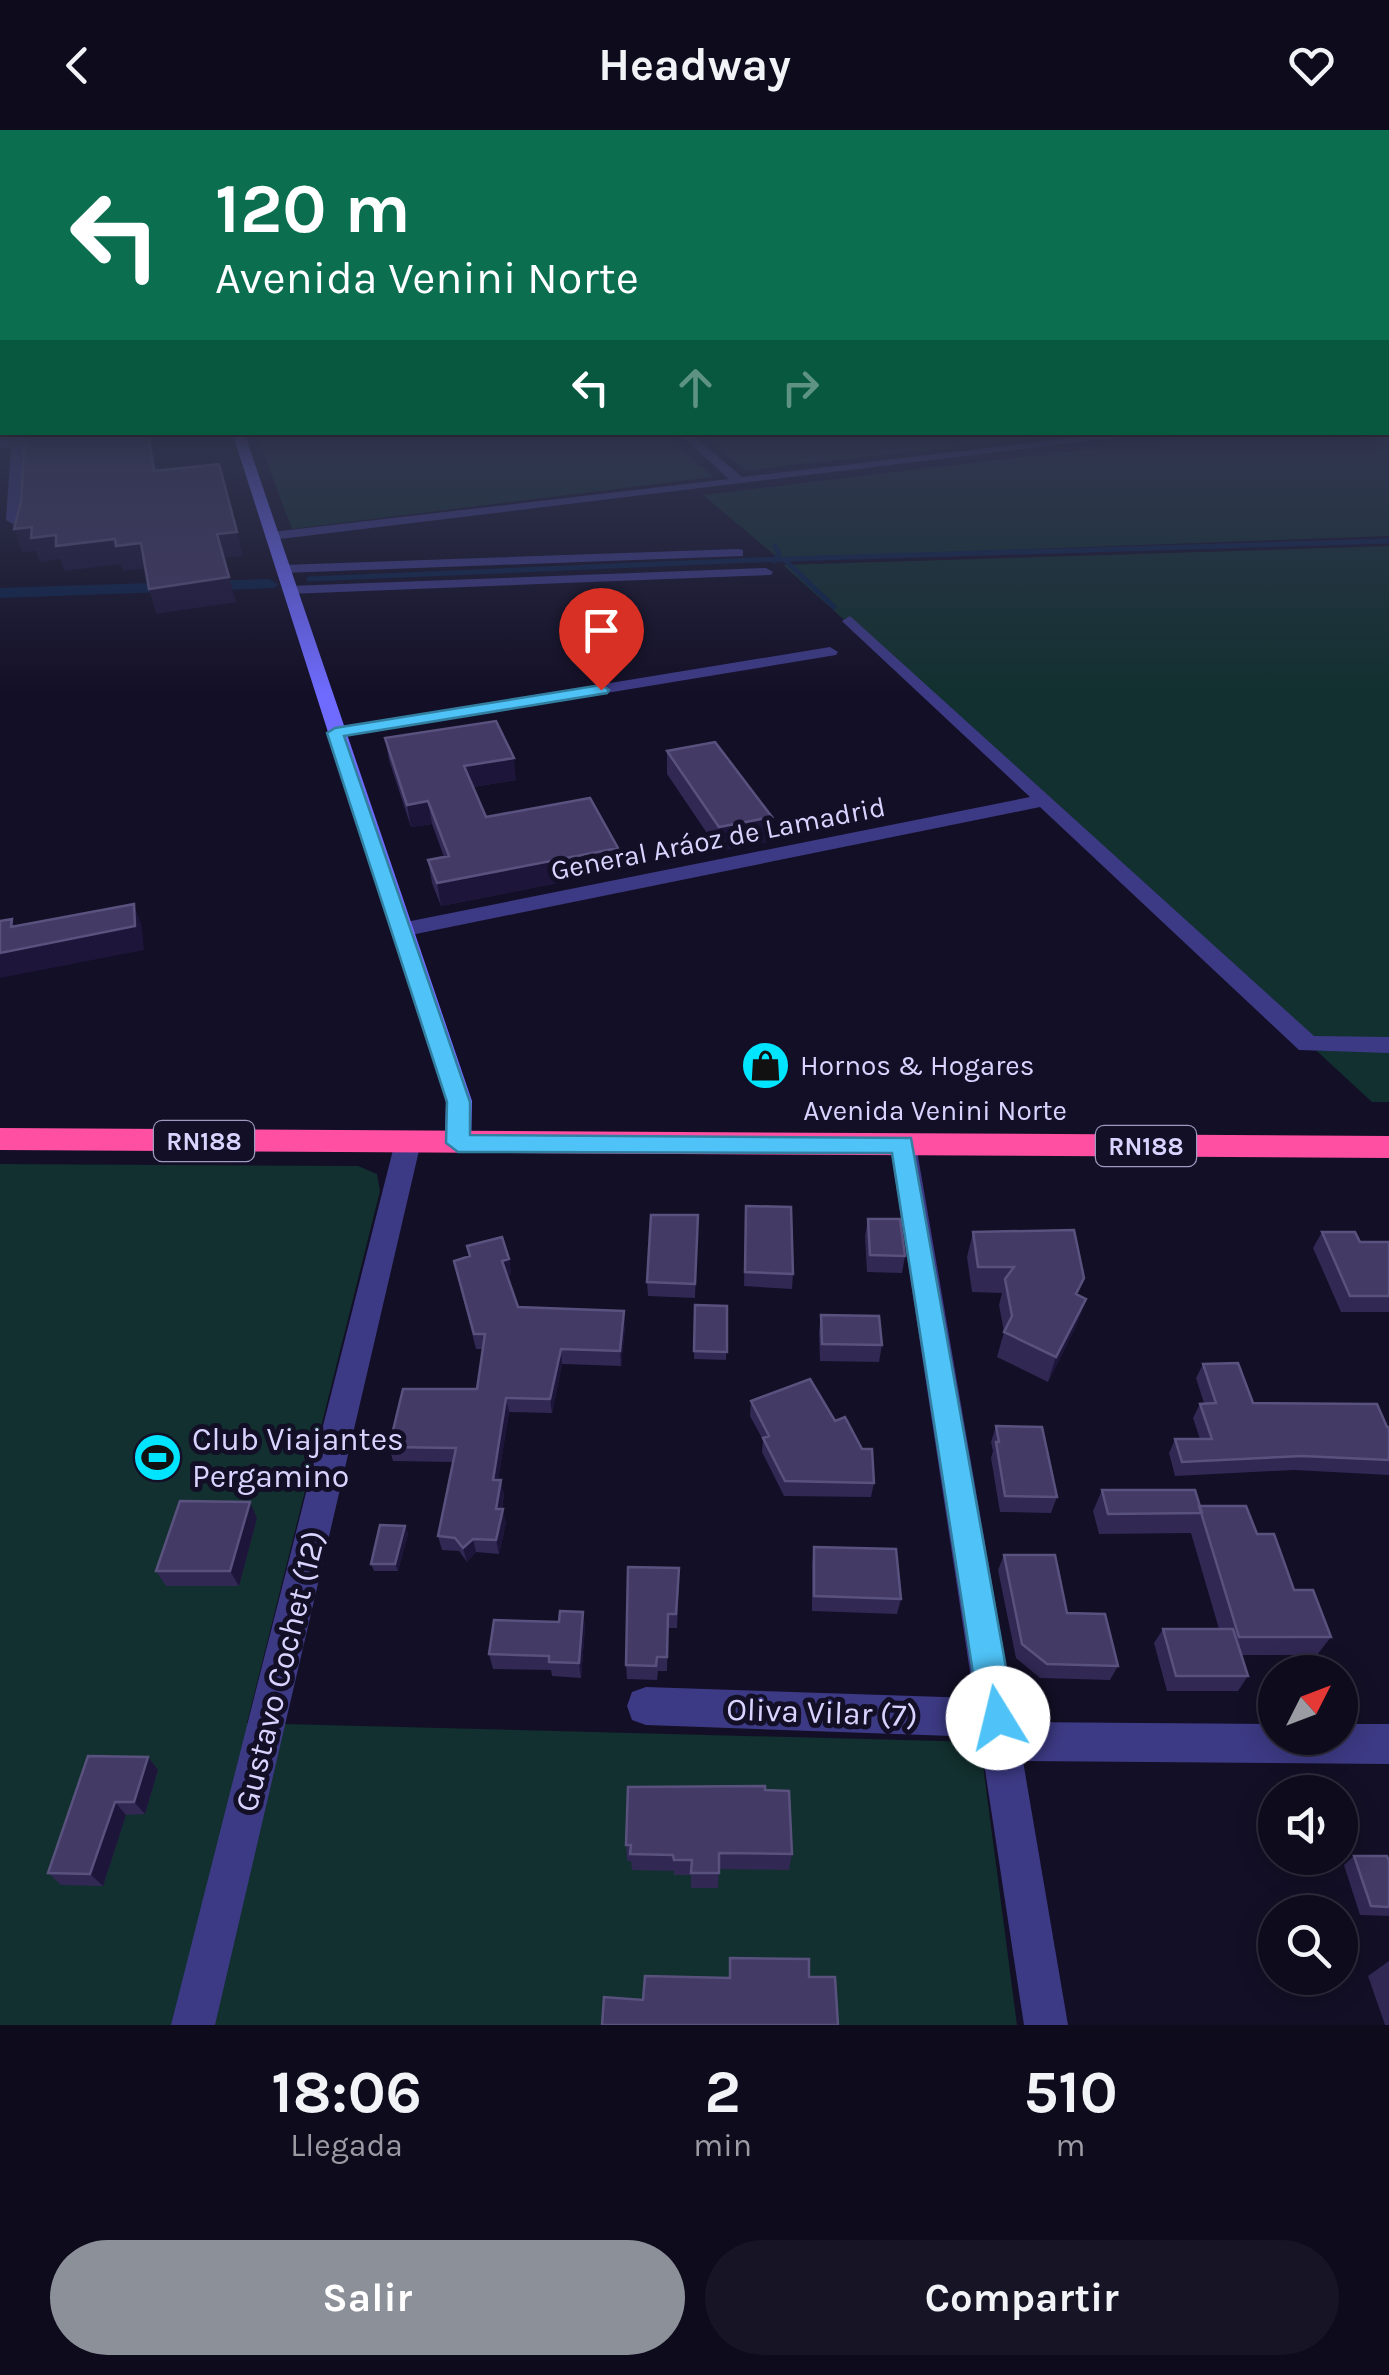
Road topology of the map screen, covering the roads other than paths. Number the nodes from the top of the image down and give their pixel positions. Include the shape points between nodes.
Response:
1 (266, 517) edge
2 (429, 517) edge
3 (272, 536) junction
4 (738, 554) dead end
5 (766, 572) dead end
6 (286, 580) junction
7 (850, 621) dead end
8 (830, 652) dead end
9 (335, 733) junction
10 (1045, 800) junction
11 (400, 930) junction
12 (1389, 1045) edge
13 (0, 1139) edge
14 (408, 1142) junction
15 (458, 1143) junction
16 (903, 1144) junction
17 (1389, 1147) edge
18 (646, 1706) dead end
19 (1000, 1729) junction
20 (1389, 1744) edge
21 (194, 2025) edge
22 (1046, 2025) edge

1 - 3 main road
2 - 3 street
3 - 6 main road
4 - 6 street
5 - 6 street
6 - 9 main road
7 - 10 street
8 - 9 street
9 - 11 main road
10 - 11 street, General Aráoz de Lamadrid
10 - 12 street via 1308,1044
11 - 15 main road via 459,1102
13 - 14 highway, Avenida Venini Norte / RN188
14 - 15 highway, Avenida Venini Norte / RN188
14 - 21 street, Gustavo Cochet (12)
15 - 16 highway, Avenida Venini Norte / RN188
16 - 17 highway, Avenida Venini Norte / RN188
16 - 19 street
18 - 19 street, Oliva Vilar (7)
19 - 20 street, Oliva Vilar (7)
19 - 22 street

